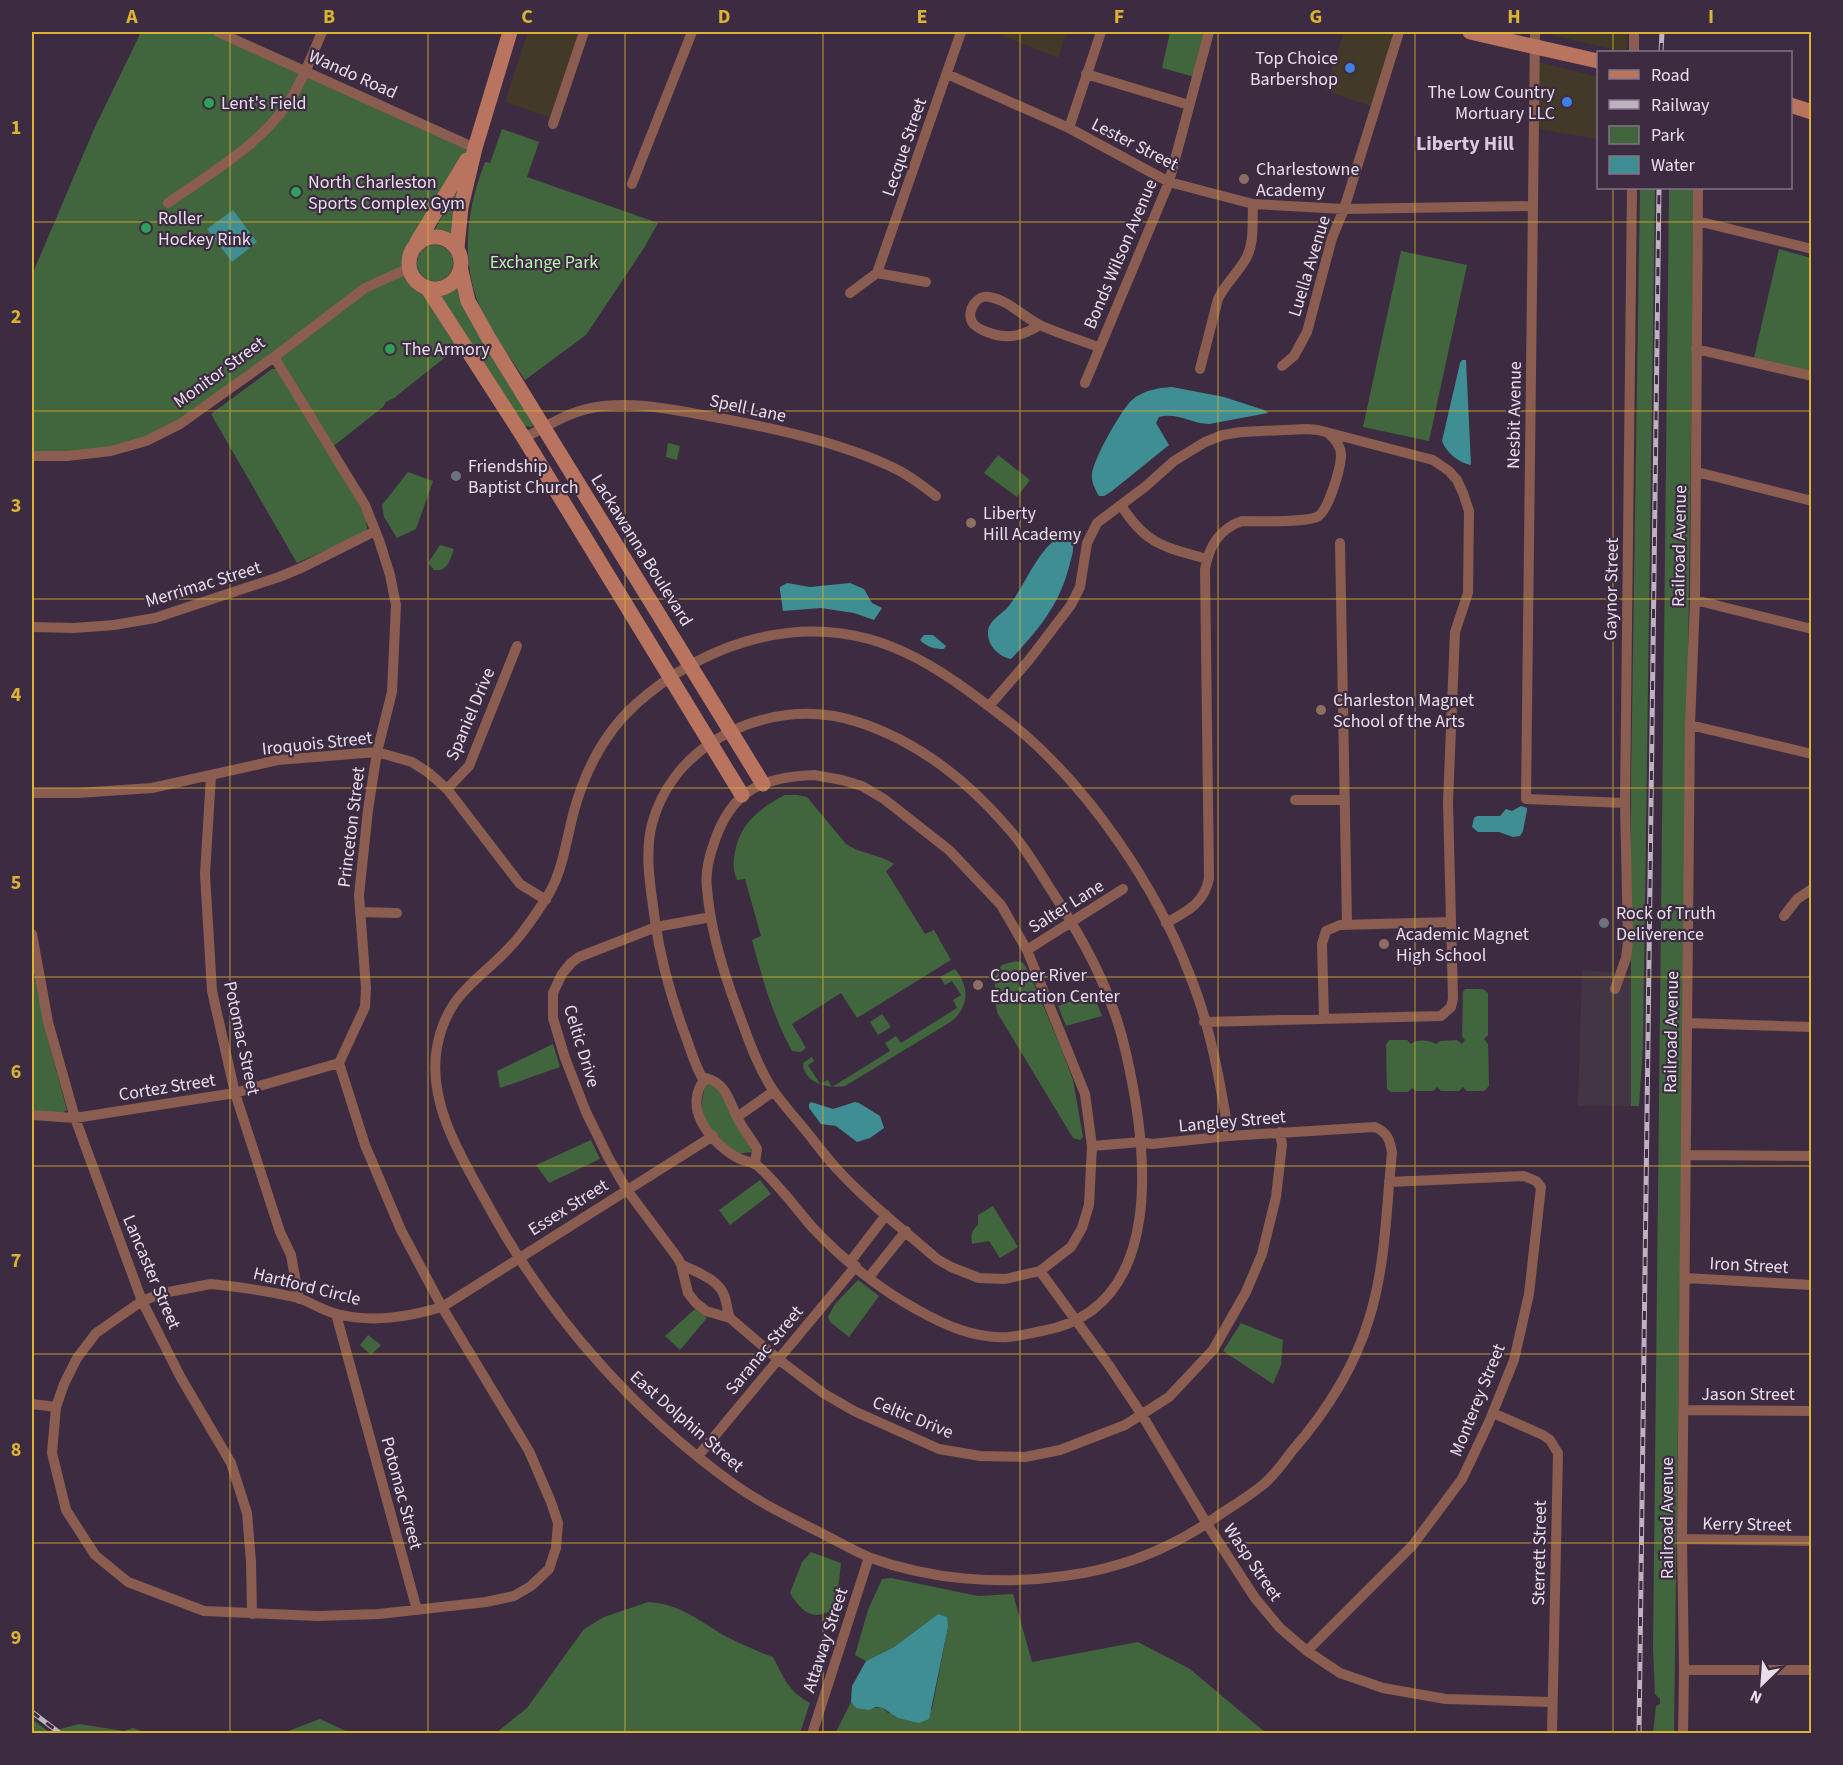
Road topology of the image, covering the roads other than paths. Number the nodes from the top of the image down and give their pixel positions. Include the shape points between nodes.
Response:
1 (218, 32) edge
2 (322, 32) edge
3 (510, 32) edge
4 (584, 32) edge
5 (692, 32) edge
6 (961, 32) edge
7 (1101, 32) edge
8 (1209, 32) edge
9 (1399, 32) edge
10 (1470, 32) edge
11 (1634, 32) edge
12 (1535, 39) edge
13 (1634, 51) edge
14 (1597, 60) edge
15 (305, 70) junction
16 (947, 74) junction
17 (1086, 74) junction
18 (1189, 105) junction
19 (553, 124) dead end
20 (1069, 128) junction
21 (475, 148) junction
22 (1168, 182) junction
23 (632, 184) dead end
24 (1632, 189) edge
25 (1698, 189) edge
26 (168, 203) dead end
27 (1252, 204) junction
28 (1533, 206) junction
29 (1344, 209) junction
30 (1697, 221) junction
31 (416, 245) junction
32 (457, 248) junction
33 (1812, 249) edge
34 (409, 268) junction
35 (461, 271) junction
36 (877, 273) junction
37 (926, 282) dead end
38 (428, 289) junction
39 (850, 293) dead end
40 (1040, 325) junction
41 (1098, 347) junction
42 (1696, 349) junction
43 (274, 357) junction
44 (1282, 366) dead end
45 (1200, 369) dead end
46 (1812, 376) edge
47 (1085, 383) dead end
48 (544, 428) junction
49 (1327, 432) junction
50 (524, 438) junction
51 (32, 456) edge
52 (1697, 472) junction
53 (936, 496) dead end
54 (1812, 501) edge
55 (1121, 504) junction
56 (375, 531) junction
57 (1340, 543) dead end
58 (1207, 559) junction
59 (1695, 600) junction
60 (32, 627) edge
61 (1812, 629) edge
62 (517, 646) dead end
63 (690, 663) junction
64 (669, 676) junction
65 (988, 706) junction
66 (1690, 725) junction
67 (731, 732) junction
68 (710, 743) junction
69 (377, 752) junction
70 (1812, 754) edge
71 (212, 776) junction
72 (763, 784) junction
73 (447, 789) junction
74 (32, 793) edge
75 (742, 795) junction
76 (1295, 800) dead end
77 (1345, 800) junction
78 (1625, 803) junction
79 (1123, 890) dead end
80 (1812, 890) edge
81 (546, 900) junction
82 (360, 912) junction
83 (397, 912) dead end
84 (1784, 916) dead end
85 (711, 917) junction
86 (1071, 922) junction
87 (1451, 922) junction
88 (1166, 923) junction
89 (1347, 924) junction
90 (656, 927) junction
91 (32, 934) edge
92 (1027, 950) junction
93 (1615, 989) dead end
94 (1324, 1019) junction
95 (1204, 1022) junction
96 (1688, 1023) junction
97 (1812, 1027) edge
98 (339, 1063) junction
99 (704, 1081) junction
100 (774, 1091) junction
101 (235, 1093) junction
102 (32, 1115) edge
103 (737, 1117) junction
104 (75, 1118) junction
105 (1375, 1127) joint
106 (1280, 1132) junction
107 (712, 1136) junction
108 (1229, 1136) junction
109 (1141, 1142) junction
110 (1092, 1146) junction
111 (1686, 1155) junction
112 (1812, 1156) edge
113 (755, 1163) junction
114 (1389, 1182) junction
115 (627, 1190) junction
116 (886, 1215) junction
117 (906, 1231) junction
118 (518, 1259) junction
119 (681, 1264) junction
120 (853, 1264) junction
121 (1040, 1272) junction
122 (869, 1277) junction
123 (1685, 1278) junction
124 (1812, 1285) edge
125 (299, 1299) junction
126 (142, 1301) junction
127 (442, 1307) junction
128 (336, 1314) junction
129 (730, 1318) junction
130 (1076, 1320) junction
131 (778, 1359) junction
132 (32, 1404) edge
133 (56, 1407) junction
134 (1684, 1410) junction
135 (1812, 1411) edge
136 (1493, 1413) junction
137 (1142, 1415) junction
138 (698, 1456) junction
139 (1207, 1524) junction
140 (1682, 1539) junction
141 (1812, 1541) edge
142 (869, 1557) junction
143 (417, 1610) junction
144 (252, 1614) junction
145 (1307, 1651) junction
146 (1684, 1670) junction
147 (1812, 1670) edge
148 (1551, 1702) junction
149 (812, 1734) edge
150 (1552, 1734) edge
151 (1683, 1734) edge

1 - 15 street, Wando Road
2 - 15 street
3 - 21 street
4 - 19 street
5 - 23 street
6 - 16 street, Lecque Street
7 - 17 street
8 - 18 street, Bonds Wilson Avenue
9 - 29 street, Luella Avenue
10 - 12 street
11 - 13 street
12 - 14 street
12 - 28 street, Nesbit Avenue
15 - 21 street, Wando Road
15 - 26 street via 289,102 269,127
16 - 20 street, Lester Street
16 - 36 street, Lecque Street
17 - 18 street
17 - 20 street
18 - 22 street, Bonds Wilson Avenue
20 - 22 street, Lester Street
21 - 31 street
21 - 32 street via 461,207
22 - 27 street, Lester Street
22 - 41 street, Bonds Wilson Avenue
24 - 78 street, Gaynor Street
25 - 30 street, Railroad Avenue
27 - 29 street, Lester Street
27 - 45 street via 1246,259 1218,299
28 - 29 street, Lester Street
28 - 78 street, Nesbit Avenue via 1526,798
29 - 44 street, Luella Avenue via 1332,238 1307,332 1294,356
30 - 33 street
30 - 42 street, Railroad Avenue
31 - 32 street via 437,236
31 - 34 street via 408,259
32 - 35 street
34 - 38 street via 416,281
34 - 43 street, Monitor Street via 365,288
35 - 38 street via 445,288
35 - 48 street, Lackawanna Boulevard via 468,301
36 - 37 street
36 - 39 street
38 - 50 street
40 - 40 street via 988,296 976,301 970,314 978,328 1006,337 1023,335
40 - 41 street
41 - 47 street, Bonds Wilson Avenue
42 - 46 street
42 - 52 street, Railroad Avenue
43 - 51 street, Monitor Street via 180,424 146,441 111,451
43 - 56 street, Princeton Street via 365,505
48 - 50 street, Spell Lane
48 - 53 street, Spell Lane via 598,407 683,411 792,434 851,452 897,469
48 - 63 street, Lackawanna Boulevard
49 - 55 street via 1307,429 1223,435 1174,461
49 - 58 street via 1341,456 1328,504 1320,515 1233,524 1222,531
49 - 87 street via 1432,460 1457,480 1469,511 1468,593 1455,632 1448,802
50 - 64 street
52 - 54 street
52 - 59 street, Railroad Avenue
55 - 58 street via 1150,540
55 - 65 street via 1091,533 1080,587 1071,605
56 - 60 street, Merrimac Street via 279,577 155,618 74,628
56 - 69 street, Princeton Street via 396,605 392,692
57 - 77 street
58 - 88 street via 1209,878 1201,900
59 - 61 street
59 - 66 street, Railroad Avenue
62 - 73 street, Spaniel Drive via 469,766
63 - 64 street, East Dolphin Street
63 - 65 street, East Dolphin Street via 766,635 833,632 897,649 939,670
63 - 67 street, Lackawanna Boulevard
64 - 68 street
64 - 81 street, East Dolphin Street via 630,709 609,733 593,761 572,817 560,873
65 - 88 street, East Dolphin Street via 1022,732 1080,791 1142,878
66 - 70 street
66 - 96 street, Railroad Avenue
67 - 68 street
67 - 72 street, Lackawanna Boulevard
67 - 86 street via 777,717 813,714 857,721 901,740 953,774 1010,829
68 - 75 street
68 - 90 street via 680,769 651,826 648,867
69 - 71 street, Iroquois Street via 278,760
69 - 73 street, Iroquois Street via 412,762
69 - 82 street, Princeton Street
71 - 74 street, Iroquois Street via 152,788
71 - 101 street, Potomac Street via 205,849 208,936 212,991
72 - 75 street
72 - 92 street via 791,776 814,775 862,786 884,799 949,850 978,879 1001,905
73 - 81 street, Iroquois Street via 520,884
75 - 85 street via 719,826 708,863 706,885
76 - 77 street
77 - 89 street
78 - 93 street, Gaynor Street via 1628,941
79 - 86 street, Salter Lane
80 - 84 street via 1797,899
81 - 118 street, East Dolphin Street via 511,946 456,1000 446,1017 436,1052 435,1087 448,1128
82 - 83 street
82 - 98 street, Princeton Street via 365,1007
85 - 90 street, Celtic Drive
85 - 100 street via 726,979 758,1064
86 - 92 street, Salter Lane
86 - 109 street via 1099,971 1125,1045
87 - 89 street
87 - 94 street via 1453,999 1447,1012 1441,1016
88 - 95 street, East Dolphin Street via 1190,974
89 - 94 street via 1331,927 1323,937
90 - 99 street via 668,986
90 - 115 street, Celtic Drive via 579,957 557,982 552,1003 553,1018 586,1112
91 - 104 street, Lancaster Street via 48,1022
92 - 110 street via 1085,1094
94 - 95 street
95 - 108 street, East Dolphin Street via 1217,1067
96 - 97 street
96 - 111 street, Railroad Avenue
98 - 101 street, Cortez Street
98 - 127 street via 365,1145 401,1230
99 - 103 street via 706,1078 721,1085
99 - 107 street via 698,1089 695,1108
100 - 103 street
100 - 116 street via 838,1170
101 - 104 street, Cortez Street
101 - 125 street, Potomac Street via 291,1255
102 - 104 street, Cortez Street
103 - 113 street via 757,1149
104 - 126 street, Lancaster Street
105 - 106 street, Langley Street
105 - 114 street, East Dolphin Street via 1389,1139
106 - 108 street, Langley Street
106 - 137 street, Celtic Drive via 1276,1197 1262,1254 1246,1292 1213,1350 1169,1397
107 - 113 street via 737,1157
107 - 115 street, Essex Street
108 - 109 street, Langley Street
109 - 110 street, Langley Street
109 - 130 street via 1141,1216 1126,1269 1106,1299
110 - 121 street via 1089,1205 1082,1228 1071,1247
111 - 112 street
111 - 123 street, Railroad Avenue
113 - 120 street via 816,1231
114 - 136 street, Monterey Street via 1524,1176 1541,1187 1525,1314 1514,1360
114 - 139 street, East Dolphin Street via 1386,1243 1379,1283 1368,1323 1344,1379 1324,1412 1266,1482
115 - 118 street, Essex Street
115 - 119 street, Celtic Drive
116 - 117 street
116 - 120 street, Saranac Street
117 - 121 street via 951,1268 979,1278 1005,1279
117 - 122 street
118 - 127 street, Essex Street
118 - 138 street, East Dolphin Street via 597,1360 638,1404
119 - 129 street, Celtic Drive via 718,1287
119 - 129 street, Celtic Drive via 684,1283 696,1303 706,1311
120 - 122 street
120 - 131 street, Saranac Street
121 - 130 street, Wasp Street
122 - 130 street via 912,1307 974,1335 1007,1337
123 - 124 street, Iron Street
123 - 134 street, Railroad Avenue
125 - 126 street, Hartford Circle via 211,1284
125 - 128 street, Hartford Circle
126 - 133 street, Hartford Circle via 96,1333 77,1358
126 - 144 street, Lancaster Street via 231,1463 247,1513
127 - 128 street, Hartford Circle via 408,1317 378,1319
127 - 143 street, Hartford Circle via 528,1451 558,1523 556,1548 549,1569 514,1596
128 - 143 street, Potomac Street
129 - 131 street, Celtic Drive
130 - 137 street, Wasp Street
131 - 137 street, Celtic Drive via 854,1411 939,1449 981,1456 1024,1457 1060,1450
131 - 138 street, Saranac Street
132 - 133 street
133 - 144 street, Hartford Circle via 52,1453 66,1510 95,1555 128,1582 157,1594 204,1611
134 - 135 street, Jason Street
134 - 140 street, Railroad Avenue
136 - 145 street, Monterey Street via 1462,1479 1412,1546
136 - 148 street, Sterrett Street via 1543,1435 1558,1453
137 - 139 street, Wasp Street
138 - 142 street, East Dolphin Street via 736,1486 779,1512
139 - 142 street, East Dolphin Street via 1163,1549 1137,1558 1089,1573 1034,1580 926,1572
139 - 145 street, Wasp Street via 1255,1598 1280,1628
140 - 141 street, Kerry Street
140 - 146 street, Railroad Avenue
142 - 149 street, Attaway Street
143 - 144 street, Hartford Circle via 317,1616
145 - 148 street, Wasp Street via 1340,1673 1383,1688 1446,1699
146 - 147 street
146 - 151 street, Railroad Avenue
148 - 150 street, Sterrett Street

